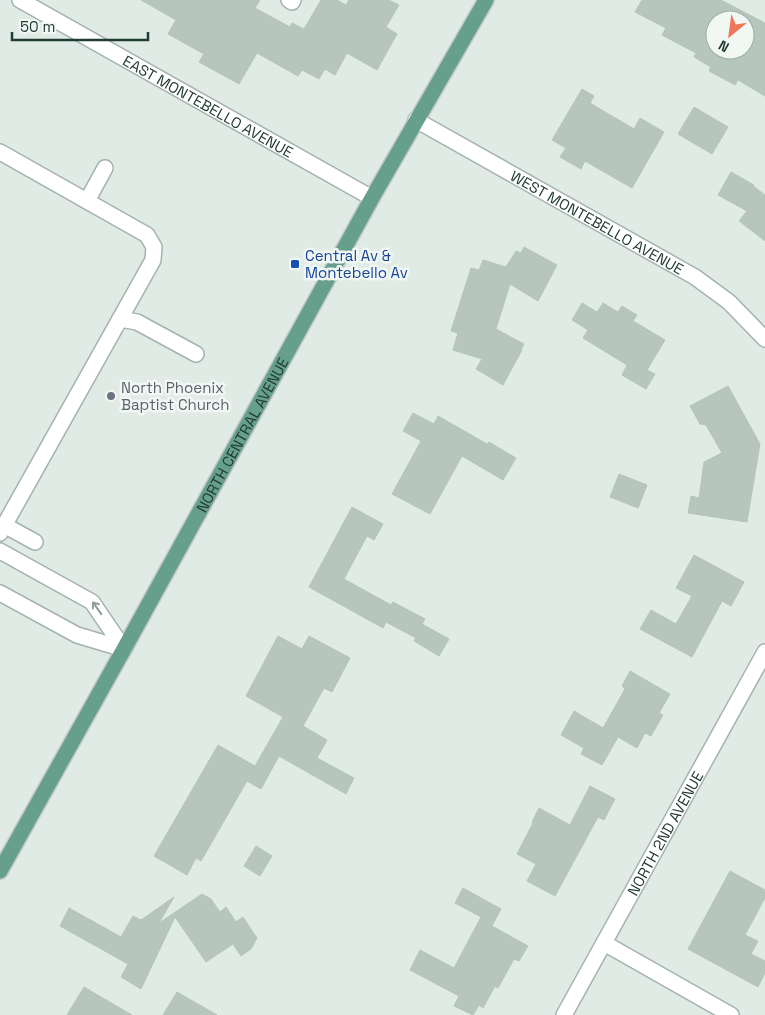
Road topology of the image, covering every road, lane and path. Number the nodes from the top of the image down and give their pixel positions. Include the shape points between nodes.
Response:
1 (20, 0) edge
2 (288, 0) edge
3 (293, 0) edge
4 (486, 0) edge
5 (416, 120) junction
6 (0, 152) edge
7 (105, 168) dead end
8 (372, 198) junction
9 (87, 201) junction
10 (120, 319) junction
11 (765, 339) edge
12 (196, 354) dead end
13 (2, 529) edge
14 (35, 542) dead end
15 (0, 551) edge
16 (0, 592) edge
17 (124, 649) junction
18 (765, 652) edge
19 (0, 871) edge
20 (604, 943) junction
21 (564, 1015) edge
22 (731, 1015) edge

1 - 8 street, EAST MONTEBELLO AVENUE
2 - 3 street
4 - 5 main road, NORTH CENTRAL AVENUE
5 - 8 main road, NORTH CENTRAL AVENUE
5 - 11 street, WEST MONTEBELLO AVENUE via 695,277 729,302
6 - 9 street
7 - 9 street
8 - 17 main road, NORTH CENTRAL AVENUE
9 - 10 street via 147,235 154,247 153,260
10 - 12 street via 137,322
10 - 13 street
13 - 14 street
17 -> 15 street via 92,602
16 - 17 street via 77,635
17 - 19 main road, NORTH CENTRAL AVENUE
18 - 20 street, NORTH 2ND AVENUE
20 - 21 street, NORTH 2ND AVENUE
20 - 22 street

